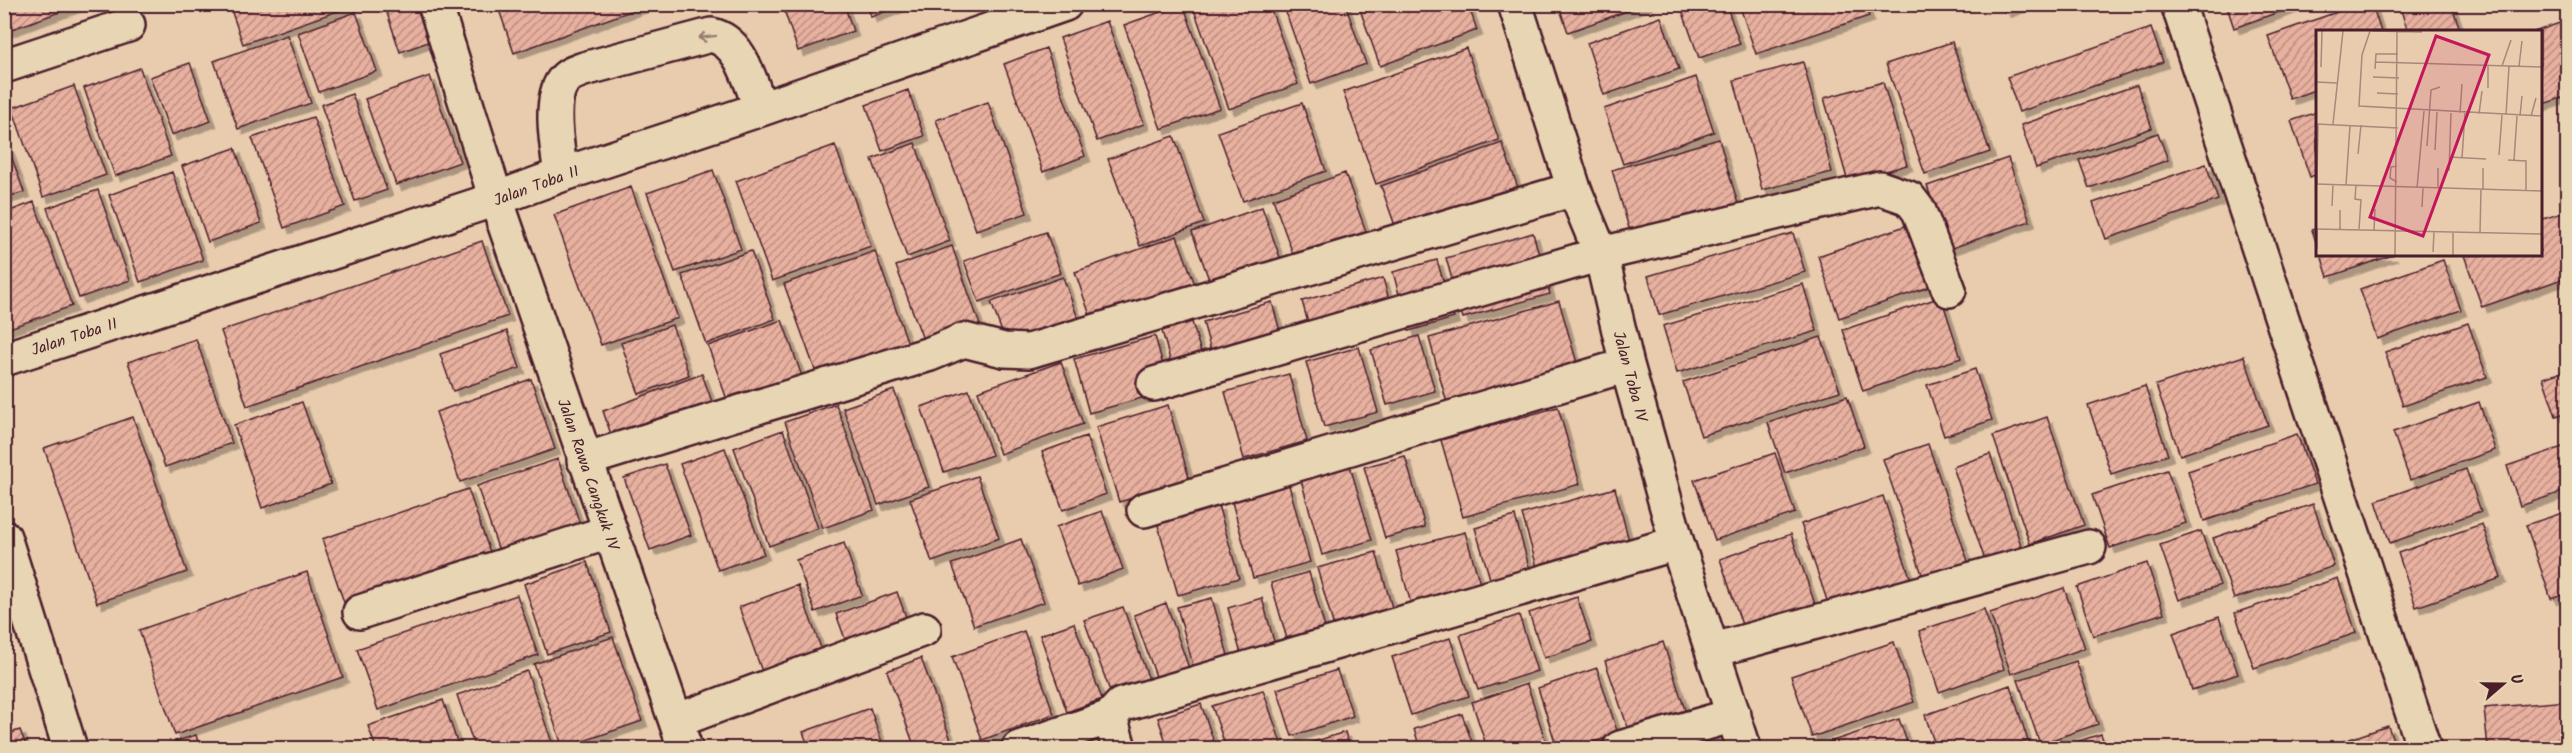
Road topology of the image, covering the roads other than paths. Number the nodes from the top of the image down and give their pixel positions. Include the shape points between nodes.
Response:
1 (435, 4) edge
2 (1065, 4) edge
3 (1515, 4) edge
4 (2178, 4) edge
5 (128, 25) dead end
6 (4, 66) edge
7 (760, 109) junction
8 (561, 175) junction
9 (1574, 189) junction
10 (496, 199) junction
11 (1601, 254) junction
12 (1949, 290) dead end
13 (4, 359) edge
14 (1627, 364) junction
15 (1154, 384) dead end
16 (584, 460) junction
17 (1144, 510) dead end
18 (609, 532) junction
19 (4, 537) edge
20 (1677, 543) junction
21 (2089, 547) dead end
22 (360, 612) dead end
23 (924, 629) dead end
24 (1714, 650) junction
25 (1734, 715) junction
26 (1110, 717) junction
27 (680, 735) edge
28 (70, 748) edge
29 (1019, 748) edge
30 (1119, 748) edge
31 (1620, 748) edge
32 (1744, 748) edge
33 (2424, 748) edge

1 - 10 street, Jalan Rawa Cangkuk IV
2 - 7 street, Jalan Toba II
3 - 9 street, Jalan Toba IV
4 - 33 street
5 - 6 street
7 - 8 street, Jalan Toba II
7 -> 8 street via 733,47 721,37 711,35 584,69 571,74 558,89 554,127
8 - 10 street, Jalan Toba II
9 - 11 street, Jalan Toba IV
9 - 16 street via 1029,351 1004,350 974,341 956,342 930,354
10 - 13 street, Jalan Toba II
10 - 16 street, Jalan Rawa Cangkuk IV
11 - 12 street via 1880,188 1909,198 1919,211
11 - 14 street, Jalan Toba IV
11 - 15 street
14 - 17 street
14 - 20 street, Jalan Toba IV
16 - 18 street, Jalan Rawa Cangkuk IV
18 - 22 street
18 - 27 street, Jalan Rawa Cangkuk IV
19 - 28 street
20 - 24 street, Jalan Toba IV
20 - 26 street via 1121,705
21 - 24 street
23 - 27 street
24 - 25 street, Jalan Toba IV
25 - 31 street
25 - 32 street, Jalan Toba IV
26 - 29 street
26 - 30 street

